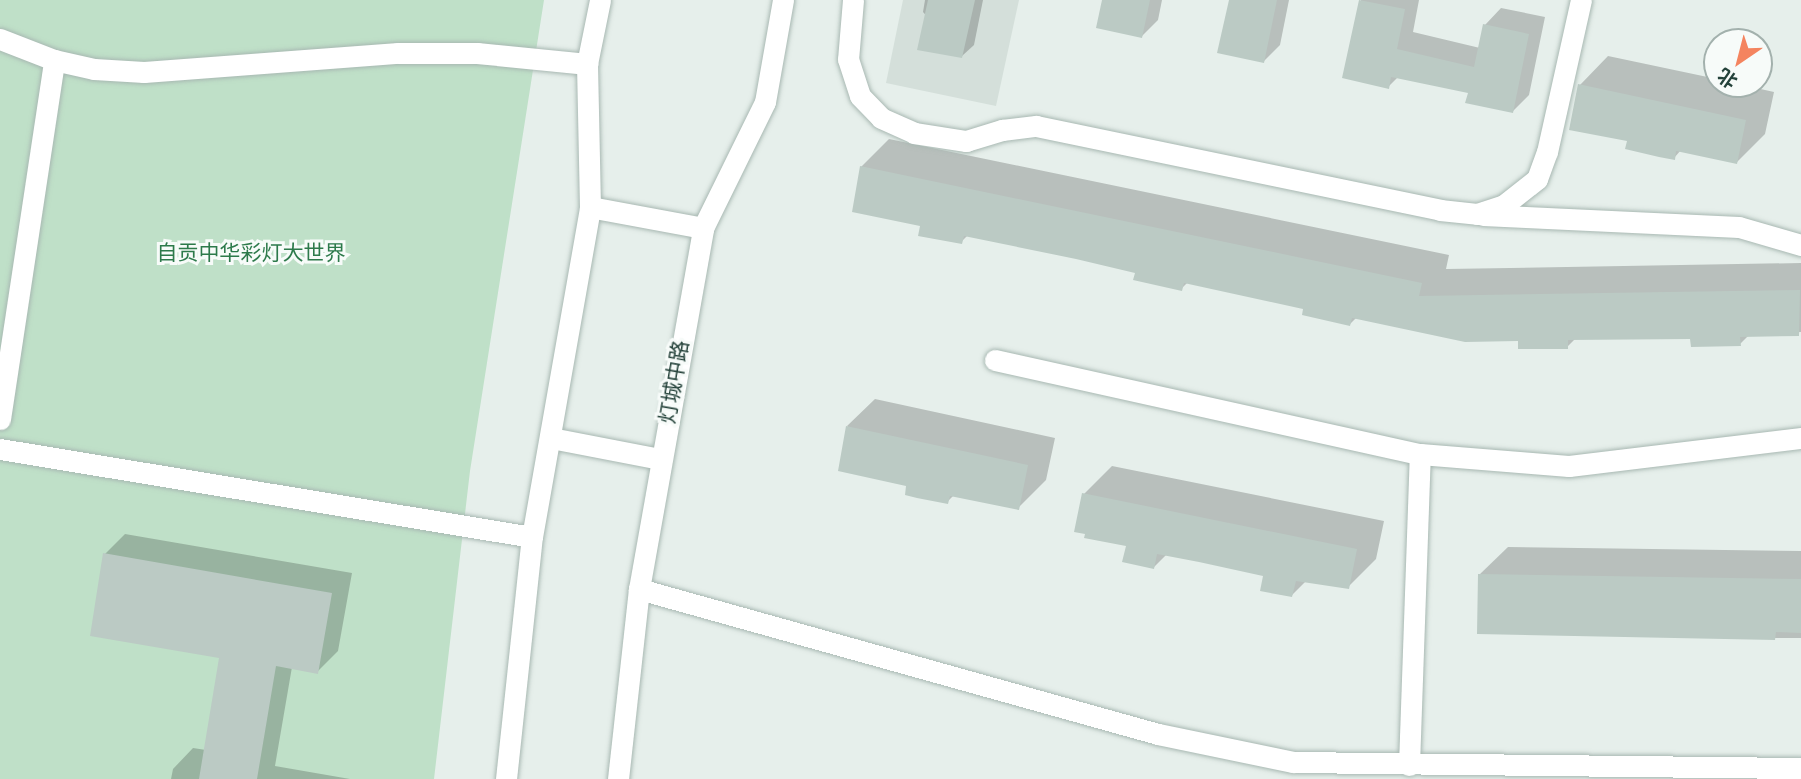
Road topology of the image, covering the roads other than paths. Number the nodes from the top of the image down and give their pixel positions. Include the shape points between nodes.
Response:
1 (600, 0) edge
2 (783, 0) edge
3 (853, 0) edge
4 (1581, 0) edge
5 (0, 39) edge
6 (54, 60) junction
7 (587, 64) junction
8 (590, 207) junction
9 (1477, 214) junction
10 (703, 228) junction
11 (1801, 245) edge
12 (995, 360) dead end
13 (0, 419) edge
14 (551, 438) junction
15 (1801, 438) edge
16 (0, 449) edge
17 (1420, 454) junction
18 (660, 459) junction
19 (533, 537) junction
20 (639, 589) junction
21 (1409, 765) junction
22 (1801, 768) edge
23 (506, 779) edge
24 (618, 779) edge

1 - 7 main road
2 - 10 main road, 灯城中路 via 765,102
3 - 9 main road via 848,59 860,96 881,118 914,133 966,141 1036,126 1427,208
4 - 9 main road via 1543,167 1518,197
5 - 6 main road
6 - 7 main road via 94,69 144,72 398,53 477,53
6 - 13 main road
7 - 8 main road
8 - 10 main road
8 - 14 main road
9 - 11 main road via 1739,228
10 - 18 main road, 灯城中路
12 - 17 main road
14 - 18 main road
14 - 19 main road
15 - 17 main road via 1569,466
16 - 19 main road
17 - 21 main road
18 - 20 main road, 灯城中路
19 - 23 main road
20 - 21 main road via 1158,734 1293,762
20 - 24 main road, 灯城中路
21 - 22 main road

